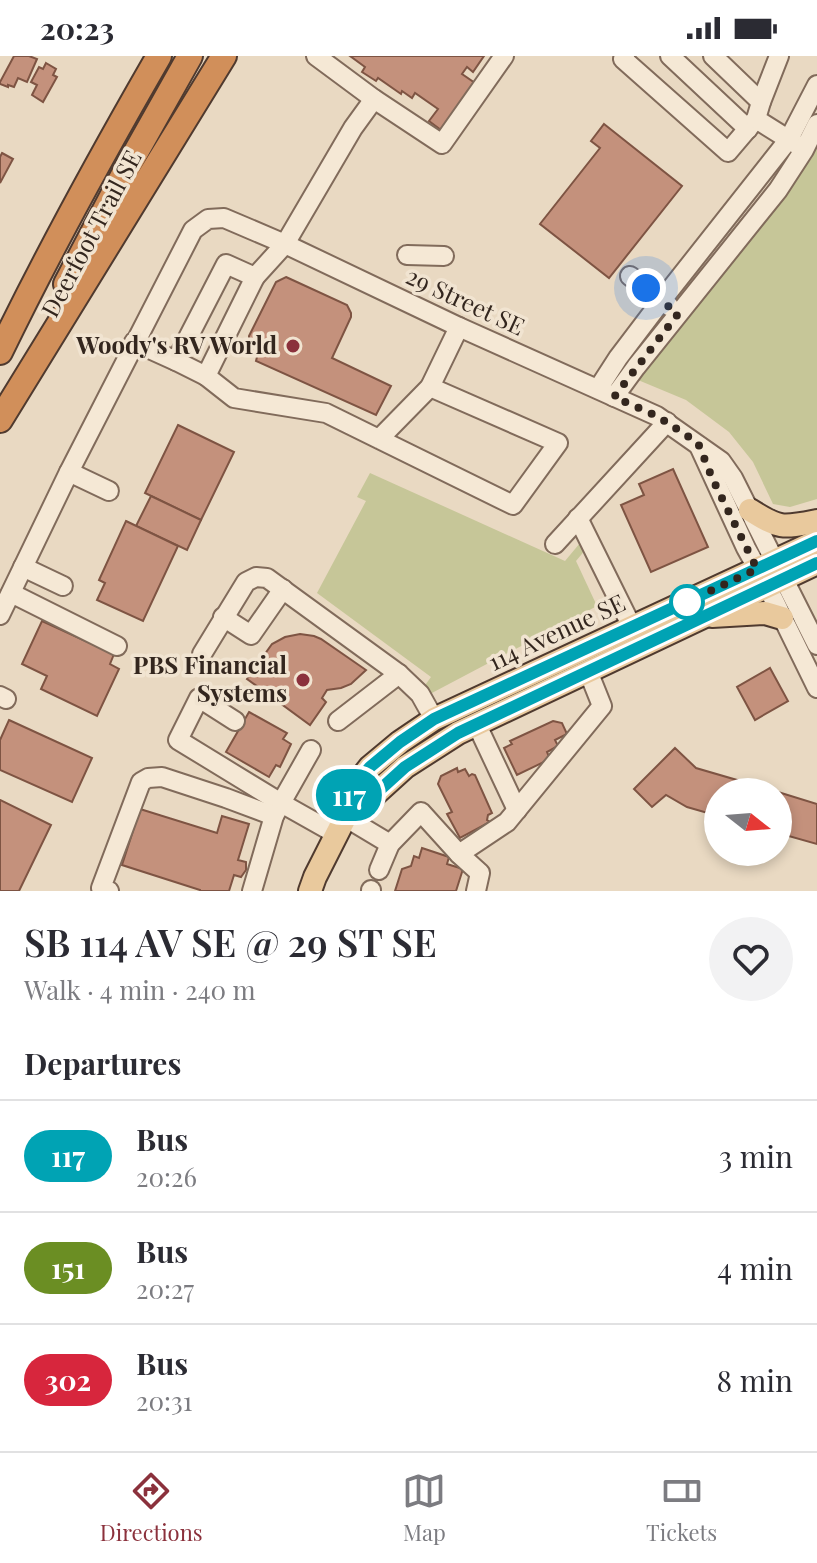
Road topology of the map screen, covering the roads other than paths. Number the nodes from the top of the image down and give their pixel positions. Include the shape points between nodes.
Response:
1 (141, 56) edge
2 (159, 56) edge
3 (190, 56) edge
4 (224, 56) edge
5 (316, 56) edge
6 (504, 56) edge
7 (625, 56) edge
8 (670, 56) edge
9 (713, 56) edge
10 (780, 56) edge
11 (817, 85) edge
12 (374, 99) junction
13 (755, 117) junction
14 (817, 124) edge
15 (797, 145) junction
16 (104, 153) junction
17 (285, 244) junction
18 (407, 255) dead end
19 (444, 256) dead end
20 (630, 276) dead end
21 (255, 277) junction
22 (662, 300) junction
23 (678, 314) junction
24 (459, 327) junction
25 (134, 342) junction
26 (0, 352) edge
27 (176, 361) junction
28 (206, 376) junction
29 (430, 387) junction
30 (606, 393) junction
31 (0, 418) edge
32 (667, 422) junction
33 (379, 439) junction
34 (698, 443) junction
35 (69, 472) junction
36 (109, 491) dead end
37 (750, 510) junction
38 (578, 518) junction
39 (817, 521) edge
40 (817, 541) edge
41 (555, 544) dead end
42 (817, 563) edge
43 (23, 567) junction
44 (771, 574) junction
45 (63, 586) dead end
46 (283, 589) junction
47 (11, 593) junction
48 (0, 615) edge
49 (703, 616) junction
50 (223, 617) junction
51 (782, 618) junction
52 (632, 627) junction
53 (817, 645) edge
54 (117, 646) dead end
55 (202, 654) dead end
56 (588, 671) junction
57 (399, 674) junction
58 (817, 688) edge
59 (434, 719) junction
60 (235, 721) dead end
61 (338, 721) dead end
62 (477, 725) junction
63 (311, 750) dead end
64 (278, 810) junction
65 (517, 810) junction
66 (344, 819) junction
67 (390, 844) junction
68 (459, 854) junction
69 (379, 870) dead end
70 (109, 891) edge
71 (252, 891) edge
72 (310, 891) edge
73 (476, 891) edge

1 - 16 highway
2 - 16 highway, Deerfoot Trail SE
3 - 31 highway, Deerfoot Trail SE
4 - 31 highway
5 - 12 street
6 - 12 street via 442,144
7 - 13 street via 728,152
8 - 13 street
9 - 13 street
10 - 13 street
11 - 15 street
12 - 17 street
13 - 15 street
14 - 15 street
15 - 22 street
15 - 23 street via 778,190
16 - 26 highway, Deerfoot Trail SE
17 - 21 street
17 - 24 street, 29 Street SE
17 - 25 street, 29 Street SE via 224,218 208,219 193,230
18 - 19 street
20 - 22 street
21 - 27 street via 226,264
21 - 28 street
22 - 23 street
22 - 30 street
23 - 30 street
24 - 29 street
24 - 30 street, 29 Street SE
25 - 27 street
25 - 35 street
27 - 28 street
28 - 33 street via 234,398 326,413
29 - 33 street
29 - 33 street via 558,443 513,505
30 - 32 street, 29 Street SE
32 - 34 street, 29 Street SE
32 - 38 street
34 - 37 street, 29 Street SE via 721,461
34 - 44 street, 29 Street SE via 713,480
35 - 36 street
35 - 43 street
37 - 39 main road via 779,526
37 - 44 street, 29 Street SE
38 - 41 street
38 - 52 street
40 - 44 main road, 114 Avenue SE
42 - 44 main road, 114 Avenue SE
43 - 45 street
43 - 47 street
44 - 49 main road, 114 Avenue SE
44 - 51 street, 29 Street SE
44 - 52 main road, 114 Avenue SE
44 - 53 street, 29 Street SE
46 - 50 street via 256,577 246,582
46 - 50 street via 251,635
46 - 57 street
47 - 48 street
47 - 54 street
49 - 51 main road via 765,613
49 - 56 main road, 114 Avenue SE
50 - 55 street
51 - 58 street, 29 Street SE
52 - 59 main road, 114 Avenue SE
56 - 62 main road, 114 Avenue SE
56 - 65 street via 602,706
57 - 59 street via 420,694
57 - 61 street
59 - 66 main road, 114 Avenue SE via 370,767 349,793
60 - 64 street via 199,698 178,740
62 - 65 street
62 - 66 main road, 114 Avenue SE via 405,767
63 - 64 street
64 - 66 street
64 - 70 street via 162,777 148,778 141,782 101,888
64 - 71 street
65 - 68 street
66 - 67 street
66 - 72 main road, 114 Avenue SE
67 - 68 street via 421,812
67 - 69 street
68 - 73 street via 480,873

